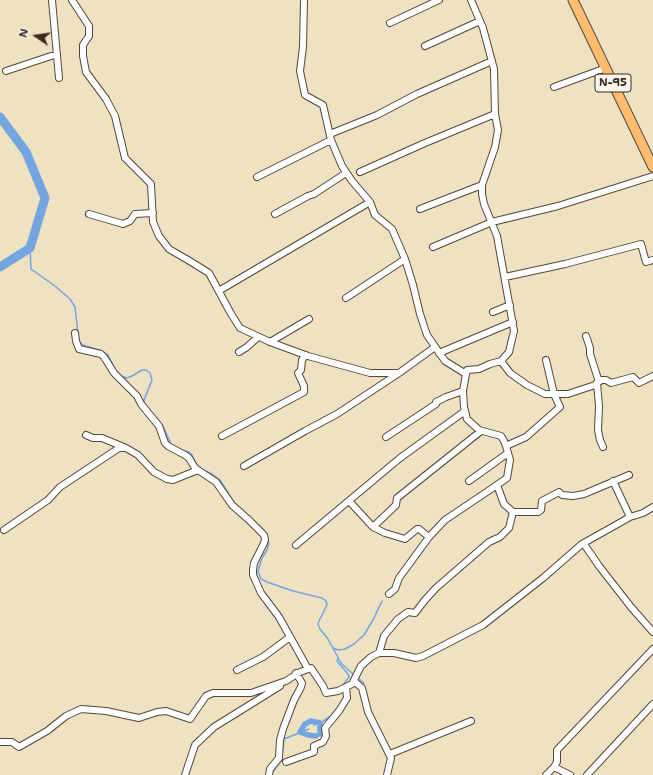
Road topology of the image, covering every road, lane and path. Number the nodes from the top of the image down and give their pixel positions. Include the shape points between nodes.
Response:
1 (52, 0) edge
2 (72, 0) edge
3 (304, 0) edge
4 (439, 0) edge
5 (471, 0) edge
6 (573, 0) edge
7 (480, 21) junction
8 (390, 23) dead end
9 (425, 46) dead end
10 (57, 54) junction
11 (492, 61) junction
12 (606, 68) junction
13 (6, 71) dead end
14 (59, 78) dead end
15 (554, 87) dead end
16 (495, 114) junction
17 (331, 137) junction
18 (653, 167) edge
19 (360, 172) dead end
20 (346, 173) junction
21 (653, 176) edge
22 (256, 177) dead end
23 (482, 185) junction
24 (370, 202) junction
25 (420, 208) dead end
26 (153, 213) junction
27 (89, 214) dead end
28 (275, 214) dead end
29 (492, 222) junction
30 (433, 247) dead end
31 (405, 259) junction
32 (653, 260) edge
33 (505, 277) junction
34 (222, 289) dead end
35 (346, 298) dead end
36 (510, 305) junction
37 (493, 312) dead end
38 (309, 319) dead end
39 (513, 322) junction
40 (75, 333) dead end
41 (258, 336) junction
42 (586, 336) dead end
43 (270, 342) junction
44 (436, 347) junction
45 (239, 352) dead end
46 (439, 353) junction
47 (306, 355) junction
48 (546, 360) dead end
49 (501, 361) junction
50 (399, 373) junction
51 (466, 374) junction
52 (653, 376) edge
53 (598, 382) junction
54 (463, 391) junction
55 (554, 394) junction
56 (465, 411) junction
57 (481, 431) junction
58 (86, 435) dead end
59 (222, 436) dead end
60 (386, 438) dead end
61 (506, 446) junction
62 (604, 447) dead end
63 (126, 448) junction
64 (508, 453) junction
65 (244, 466) dead end
66 (198, 470) junction
67 (629, 475) dead end
68 (469, 481) dead end
69 (613, 481) junction
70 (497, 485) junction
71 (349, 501) junction
72 (653, 508) edge
73 (513, 512) junction
74 (630, 516) junction
75 (373, 527) junction
76 (4, 530) dead end
77 (428, 537) junction
78 (582, 544) junction
79 (296, 545) dead end
80 (390, 594) dead end
81 (653, 632) edge
82 (290, 636) junction
83 (653, 648) edge
84 (379, 653) junction
85 (308, 669) junction
86 (237, 670) dead end
87 (296, 673) junction
88 (286, 681) junction
89 (354, 681) junction
90 (346, 687) junction
91 (653, 704) edge
92 (471, 721) dead end
93 (0, 742) edge
94 (390, 754) junction
95 (286, 762) dead end
96 (554, 767) junction
97 (185, 775) edge
98 (269, 775) edge
99 (387, 775) edge
100 (546, 775) edge
101 (570, 775) edge
102 (587, 775) edge

1 - 10 street
2 - 26 street via 88,26 89,36 83,45 86,72 115,116 125,158 152,184
3 - 17 street via 304,41 300,71 305,95 323,105
4 - 8 street
5 - 7 street
6 - 12 highway, N-95
7 - 9 street
7 - 11 street
10 - 13 street
10 - 14 street
11 - 16 street
11 - 17 street via 417,94
12 - 15 street
12 - 18 highway, N-95
16 - 19 street
16 - 23 street via 498,130
17 - 20 street
17 - 22 street
20 - 24 street
20 - 28 street via 314,194
21 - 29 street via 558,206
23 - 25 street
23 - 29 street via 484,204
24 - 31 street via 375,215 392,229
24 - 34 street
26 - 27 street via 135,214 130,221 123,224
26 - 41 street via 153,222 159,236 169,250 208,273 240,328
29 - 30 street
29 - 33 street
31 - 35 street
31 - 44 street via 427,335
32 - 33 street via 646,262 641,244
33 - 36 street
36 - 37 street
36 - 39 street
38 - 43 street
39 - 46 street
39 - 49 street via 514,331 509,352
40 - 66 street via 79,349 104,357 114,373 137,396 140,404 159,426 168,446 189,458
41 - 43 street
41 - 45 street
42 - 53 street
43 - 47 street
44 - 46 street
44 - 50 street
46 - 51 street via 445,361
47 - 50 street via 370,373
47 - 59 street via 298,373 304,392
48 - 55 street
49 - 51 street via 468,370
49 - 55 street via 510,373 527,385 545,394
50 - 65 street via 337,414
51 - 54 street
52 - 53 street via 639,383 633,377 611,383 603,380
53 - 55 street via 568,394
53 - 62 street via 598,430
54 - 56 street
54 - 60 street via 436,402
55 - 61 street via 560,407 526,437
56 - 57 street via 467,419
56 - 71 street via 400,458
57 - 61 street via 501,436
57 - 75 street via 397,498 396,506
58 - 63 street via 102,438
61 - 64 street
63 - 66 street via 138,455 154,472 167,479 173,480
63 - 76 street via 119,448 60,487 48,500
64 - 68 street
64 - 70 street via 510,460 507,478
66 - 82 street via 216,482 232,506 264,535 264,543 252,570 253,575 261,593
67 - 69 street
69 - 73 street via 578,496 562,495 560,492 542,501 541,510 538,512
69 - 74 street
70 - 73 street via 504,504
70 - 77 street via 445,520
71 - 75 street
71 - 79 street
72 - 74 street
73 - 84 street via 508,528 500,538 489,542 436,588 415,613 408,612 398,619 384,636
74 - 78 street
75 - 77 street via 405,539 417,529 422,530
77 - 80 street
78 - 81 street
78 - 84 street via 511,603 471,631 416,658 394,653
82 - 85 street
82 - 86 street via 263,657
83 - 96 street via 557,750 557,762
84 - 89 street via 361,666
85 - 87 street
85 - 90 street via 311,668 326,693
87 - 88 street
87 - 98 street via 302,683 301,687 283,729 279,758 270,769
88 - 93 street via 251,694 213,693 206,696 190,719 166,711 140,718 81,709 66,716 19,748 12,742
88 - 97 street via 214,727 195,745
89 - 90 street
89 - 94 street via 362,688 368,712
90 - 95 street via 347,698 325,728 326,736 323,742 314,746 314,752
91 - 102 street
92 - 94 street
94 - 99 street
96 - 100 street
96 - 101 street

